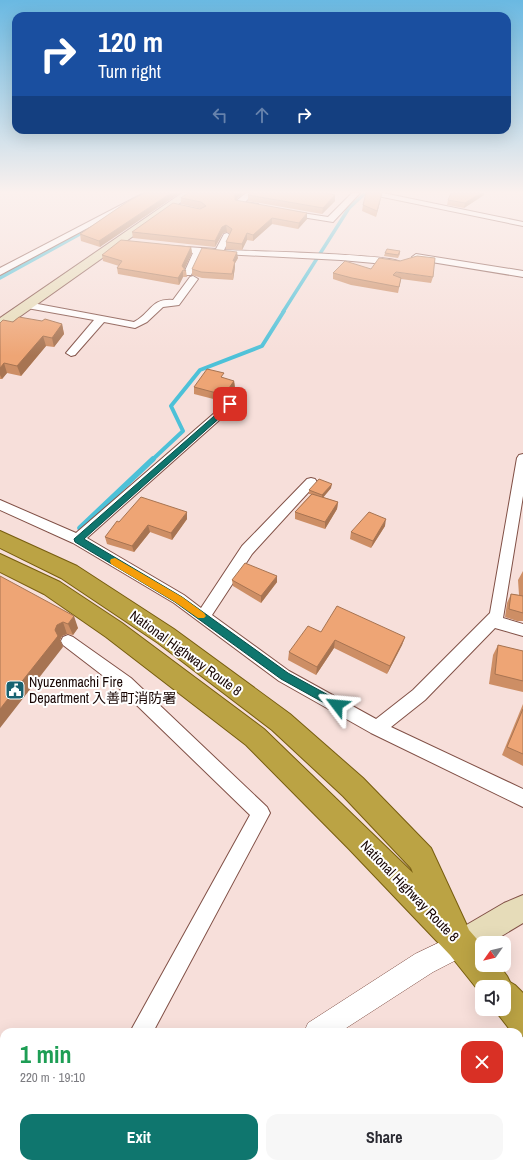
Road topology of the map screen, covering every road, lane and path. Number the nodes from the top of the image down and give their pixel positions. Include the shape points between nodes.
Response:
1 (46, 248) edge
2 (111, 248) edge
3 (172, 248) edge
4 (221, 248) edge
5 (198, 250) junction
6 (219, 252) junction
7 (0, 272) edge
8 (523, 274) edge
9 (28, 305) junction
10 (101, 319) junction
11 (0, 324) edge
12 (71, 353) dead end
13 (230, 404) dead end
14 (523, 458) edge
15 (311, 482) dead end
16 (0, 505) edge
17 (0, 539) edge
18 (78, 539) junction
19 (0, 562) edge
20 (203, 617) junction
21 (492, 621) junction
22 (523, 630) edge
23 (68, 641) dead end
24 (377, 728) junction
25 (523, 798) edge
26 (523, 909) edge
27 (461, 944) junction
28 (490, 980) edge
29 (511, 1005) edge
30 (523, 1020) edge
31 (143, 1028) edge
32 (323, 1028) edge

1 - 7 street
2 - 9 main road
3 - 5 street
4 - 6 street
5 - 6 street
5 - 10 street via 190,276 176,303 163,303 135,325
6 - 8 street via 371,259 399,263 416,257
9 - 10 street
9 - 11 main road
10 - 12 street
13 - 18 street
14 - 21 street via 497,616
15 - 20 street via 247,550
16 - 18 street
17 - 27 highway, National Highway Route 8 via 69,572 166,636 281,722 353,787 421,858
18 - 20 street via 179,599
19 - 27 highway, National Highway Route 8 via 52,588 96,618 255,737
20 - 24 street via 284,676
21 - 22 street
21 - 24 street via 419,695
23 - 31 street via 126,683 262,813
24 - 25 street
26 - 27 main road
27 - 28 highway
27 - 32 street via 424,963
29 - 30 highway

